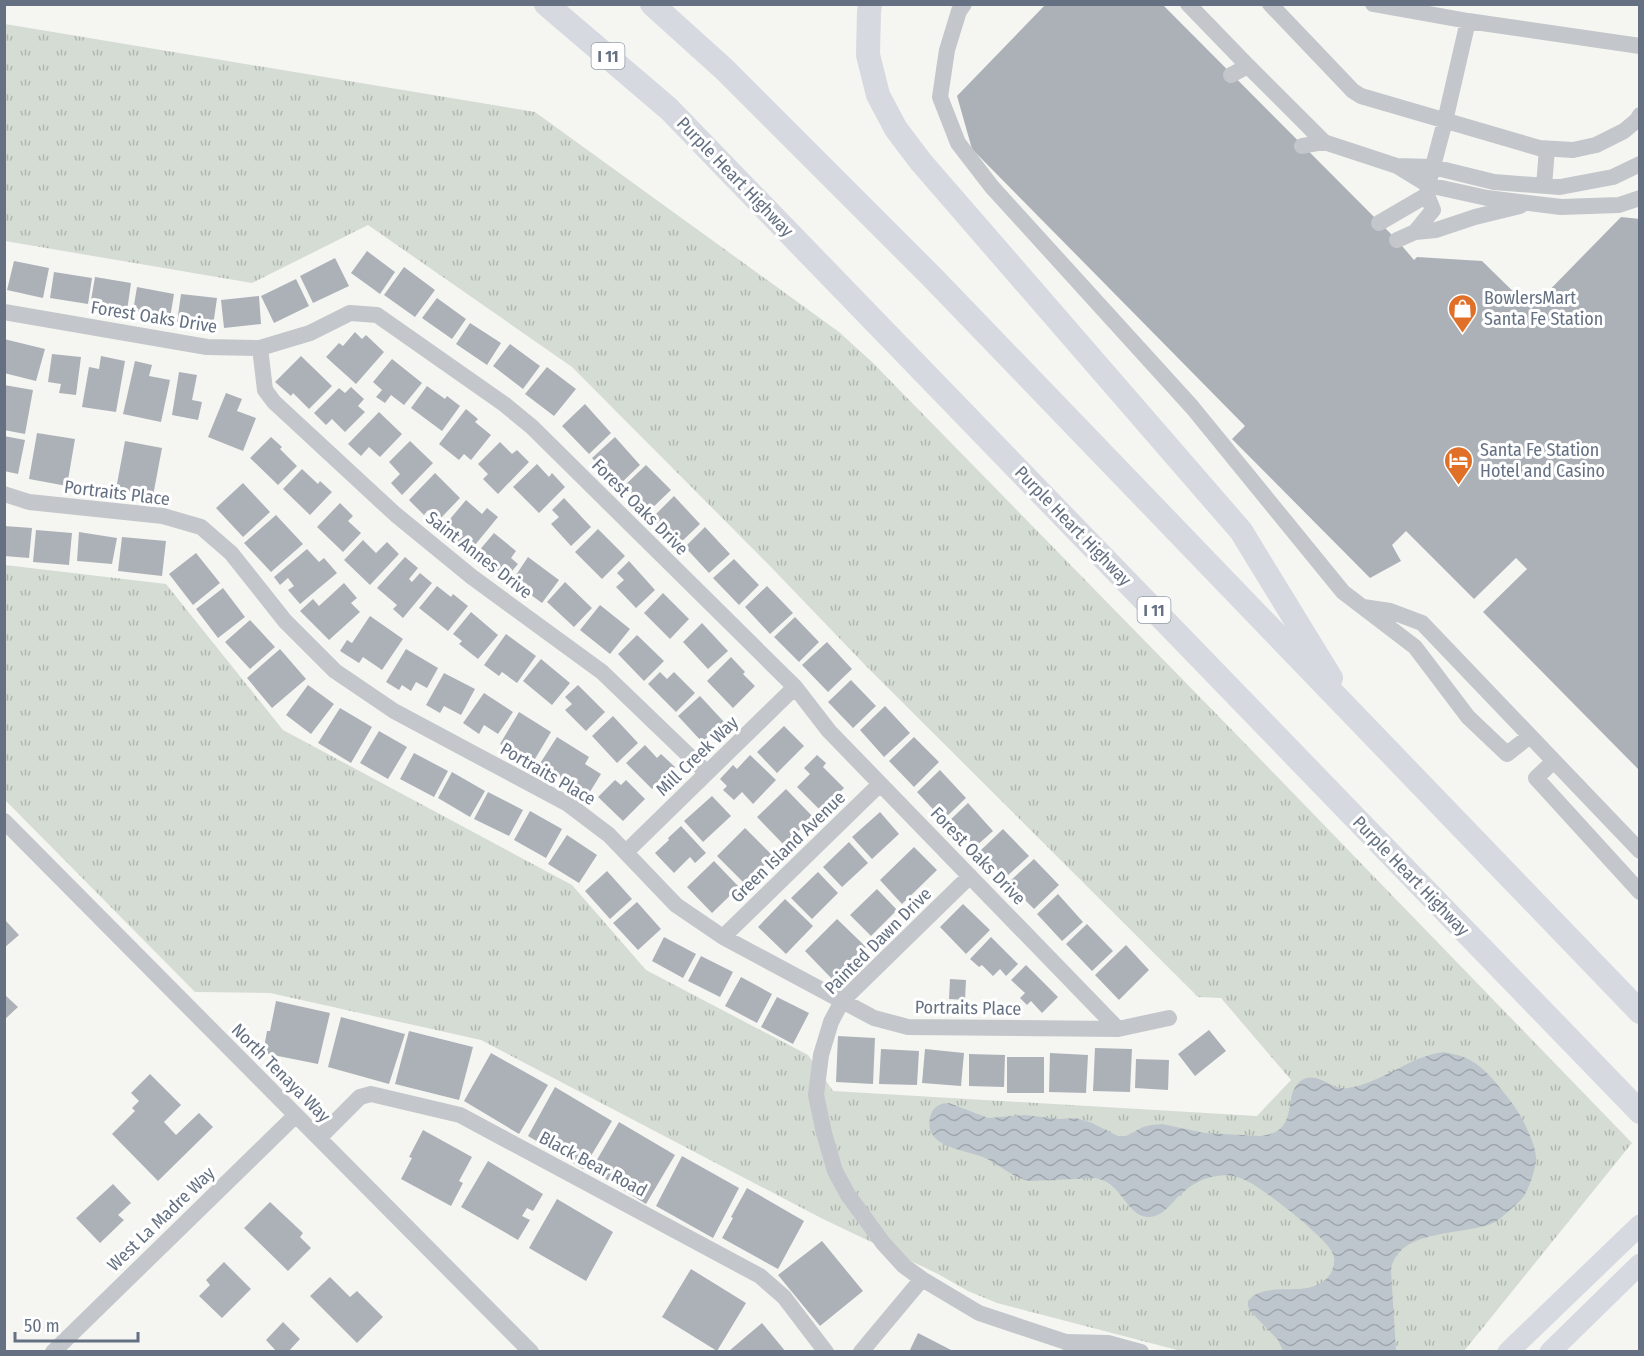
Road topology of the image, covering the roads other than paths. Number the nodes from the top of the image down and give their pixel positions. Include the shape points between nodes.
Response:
1 (546, 4) edge
2 (652, 4) edge
3 (870, 4) edge
4 (964, 4) edge
5 (1188, 4) edge
6 (1270, 4) edge
7 (1373, 4) edge
8 (1467, 21) junction
9 (1640, 46) edge
10 (1248, 66) junction
11 (1231, 75) dead end
12 (1640, 115) edge
13 (1445, 121) junction
14 (1324, 142) junction
15 (1302, 146) dead end
16 (1547, 149) junction
17 (1640, 164) edge
18 (1397, 166) junction
19 (1433, 167) junction
20 (1544, 186) junction
21 (1428, 190) junction
22 (1640, 198) edge
23 (1530, 203) junction
24 (1379, 223) dead end
25 (1415, 232) junction
26 (1396, 240) dead end
27 (4, 312) edge
28 (260, 348) junction
29 (4, 494) edge
30 (1363, 608) junction
31 (795, 687) junction
32 (1354, 716) junction
33 (1530, 736) junction
34 (1554, 761) junction
35 (706, 773) junction
36 (880, 784) junction
37 (4, 821) edge
38 (1640, 851) edge
39 (626, 852) junction
40 (970, 876) junction
41 (1640, 892) edge
42 (723, 938) junction
43 (842, 1001) junction
44 (1640, 1012) edge
45 (1169, 1018) dead end
46 (1118, 1029) junction
47 (1640, 1112) edge
48 (296, 1115) junction
49 (319, 1138) junction
50 (1640, 1225) edge
51 (1640, 1264) edge
52 (922, 1279) junction
53 (1066, 1342) junction
54 (53, 1352) edge
55 (531, 1352) edge
56 (826, 1352) edge
57 (861, 1352) edge
58 (1081, 1352) edge
59 (1141, 1352) edge
60 (1508, 1352) edge
61 (1550, 1352) edge

1 - 47 highway, Purple Heart Highway / I 11 via 669,109
2 - 32 highway via 724,69 933,278
3 - 32 highway via 868,55 878,95 896,129 1241,531
4 - 30 street via 947,50 940,97 958,143 992,187 1192,407 1343,592
5 - 10 street
6 - 13 street via 1353,91
7 - 8 street
8 - 9 street
8 - 13 street
10 - 11 street
10 - 14 street
12 - 16 street via 1624,131 1596,145 1573,150
13 - 16 street
13 - 19 street
14 - 15 street
14 - 18 street
16 - 20 street
17 - 20 street via 1613,177 1560,187
18 - 19 street
18 - 21 street
19 - 20 street via 1494,182
19 - 21 street
21 - 23 street
21 - 24 street
21 - 25 street via 1433,210
22 - 23 street via 1619,205 1561,207
23 - 25 street via 1436,230
25 - 26 street
27 - 28 street, Forest Oaks Drive via 207,347
28 - 31 street, Forest Oaks Drive via 310,333 350,313 377,315 532,427
28 - 35 street, Saint Annes Drive via 265,390 274,402 395,514 472,577 602,672
29 - 39 street, Portraits Place via 29,502 163,516 201,527 231,553 285,621 335,671 394,711 568,804
30 - 33 street via 1390,611 1422,623
30 - 33 street via 1415,647 1468,717 1508,754
31 - 35 street, Mill Creek Way
31 - 36 street, Forest Oaks Drive via 829,731
32 - 44 highway
33 - 34 street
34 - 38 street
34 - 41 street via 1536,778
35 - 39 street, Mill Creek Way
36 - 40 street, Forest Oaks Drive
36 - 42 street, Green Island Avenue
37 - 48 street, North Tenaya Way
39 - 42 street, Portraits Place via 676,905
40 - 43 street, Painted Dawn Drive
40 - 46 street, Forest Oaks Drive
42 - 43 street, Portraits Place
43 - 46 street, Portraits Place via 874,1018 908,1027
43 - 52 street, Painted Dawn Drive via 827,1033 816,1095 832,1161 848,1195 883,1243
45 - 46 street, Portraits Place
48 - 49 street, North Tenaya Way
48 - 54 street, West La Madre Way
49 - 55 street, North Tenaya Way
49 - 56 street, Black Bear Road via 360,1097 371,1094 460,1115 760,1276 784,1298
50 - 60 main road
51 - 61 main road
52 - 53 street, Painted Dawn Drive via 979,1313
52 - 57 street
53 - 58 street, Painted Dawn Drive
53 - 59 street, Painted Dawn Drive via 1108,1343

